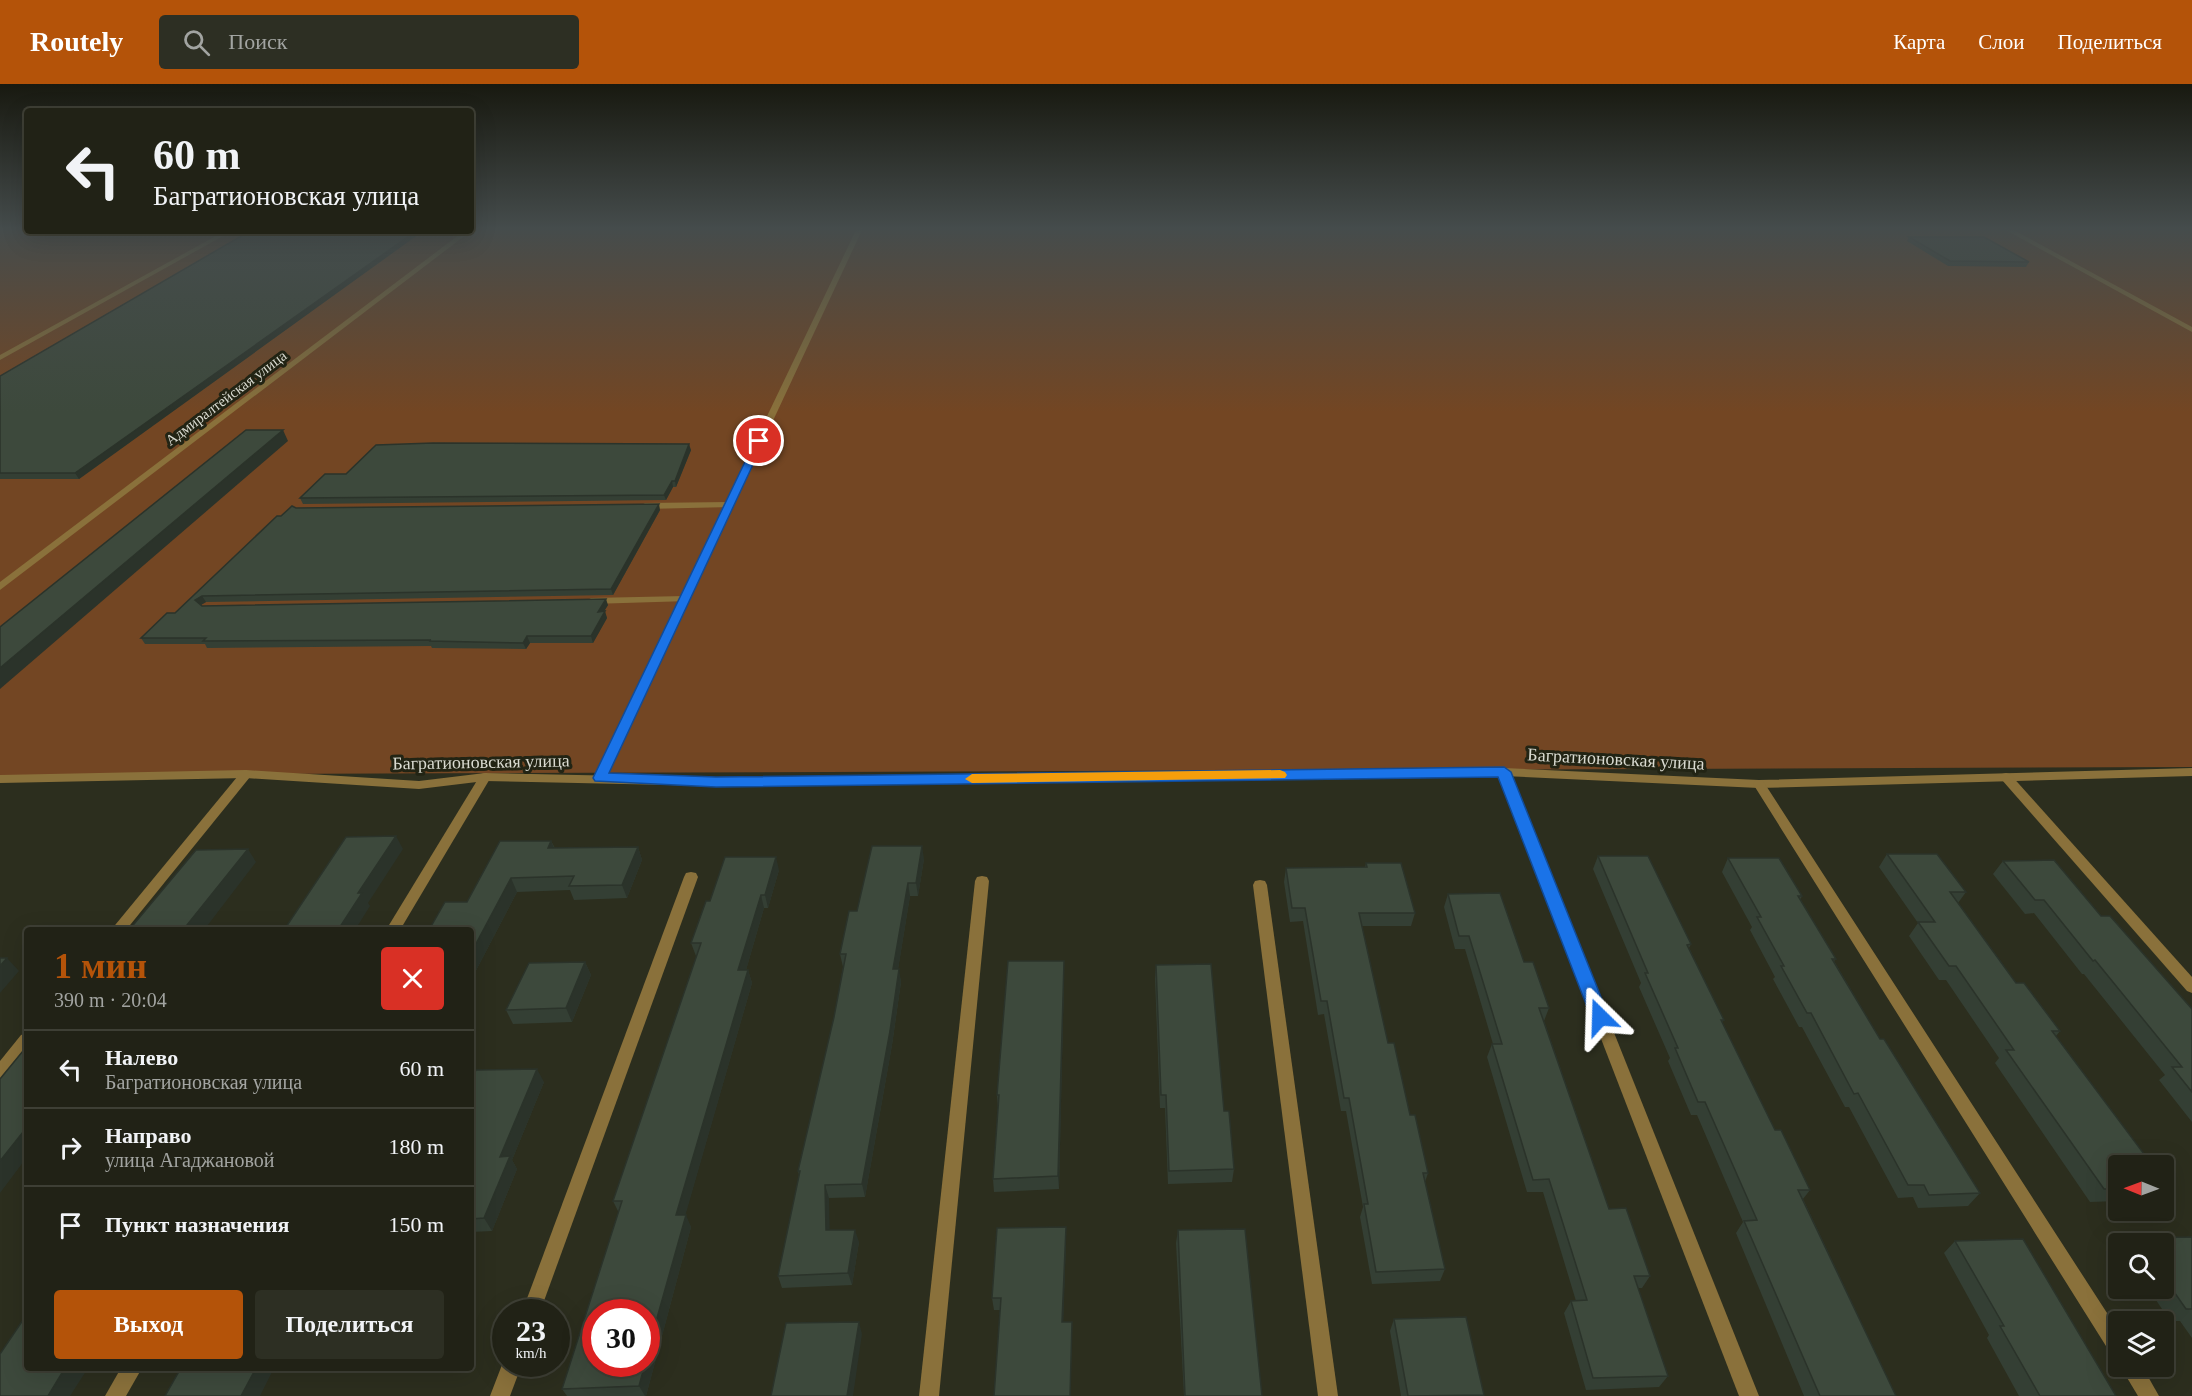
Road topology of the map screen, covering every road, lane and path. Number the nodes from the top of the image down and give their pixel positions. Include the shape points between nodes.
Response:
1 (124, 289) edge
2 (391, 289) edge
3 (831, 289) edge
4 (2117, 289) edge
5 (2192, 330) edge
6 (0, 358) edge
7 (729, 505) junction
8 (634, 506) edge
9 (0, 587) edge
10 (685, 599) junction
11 (577, 601) edge
12 (1504, 772) junction
13 (2192, 772) edge
14 (246, 774) junction
15 (485, 777) junction
16 (2006, 777) junction
17 (600, 778) junction
18 (0, 779) edge
19 (1759, 784) junction
20 (691, 877) dead end
21 (982, 881) dead end
22 (1260, 885) dead end
23 (119, 927) edge
24 (395, 927) edge
25 (2192, 987) edge
26 (24, 1044) edge
27 (0, 1072) edge
28 (536, 1299) edge
29 (2108, 1331) edge
30 (130, 1371) edge
31 (507, 1377) edge
32 (2137, 1377) edge
33 (115, 1396) edge
34 (500, 1396) edge
35 (929, 1396) edge
36 (1328, 1396) edge
37 (1749, 1396) edge
38 (2149, 1396) edge

1 - 6 street
2 - 9 street, Адмиралтейская улица
3 - 7 street
4 - 5 street
7 - 8 street
7 - 10 street
10 - 11 street
10 - 17 street
12 - 17 street, Багратионовская улица via 716,782
12 - 19 street, Багратионовская улица
12 - 37 street
13 - 16 street, Багратионовская улица
14 - 15 street, Багратионовская улица via 419,785
14 - 18 street, Багратионовская улица
14 - 23 street
15 - 17 street, Багратионовская улица
15 - 24 street
16 - 19 street, Багратионовская улица
16 - 25 street
19 - 29 street
20 - 28 street
21 - 35 street
22 - 36 street
26 - 27 street
30 - 33 street
31 - 34 street
32 - 38 street

